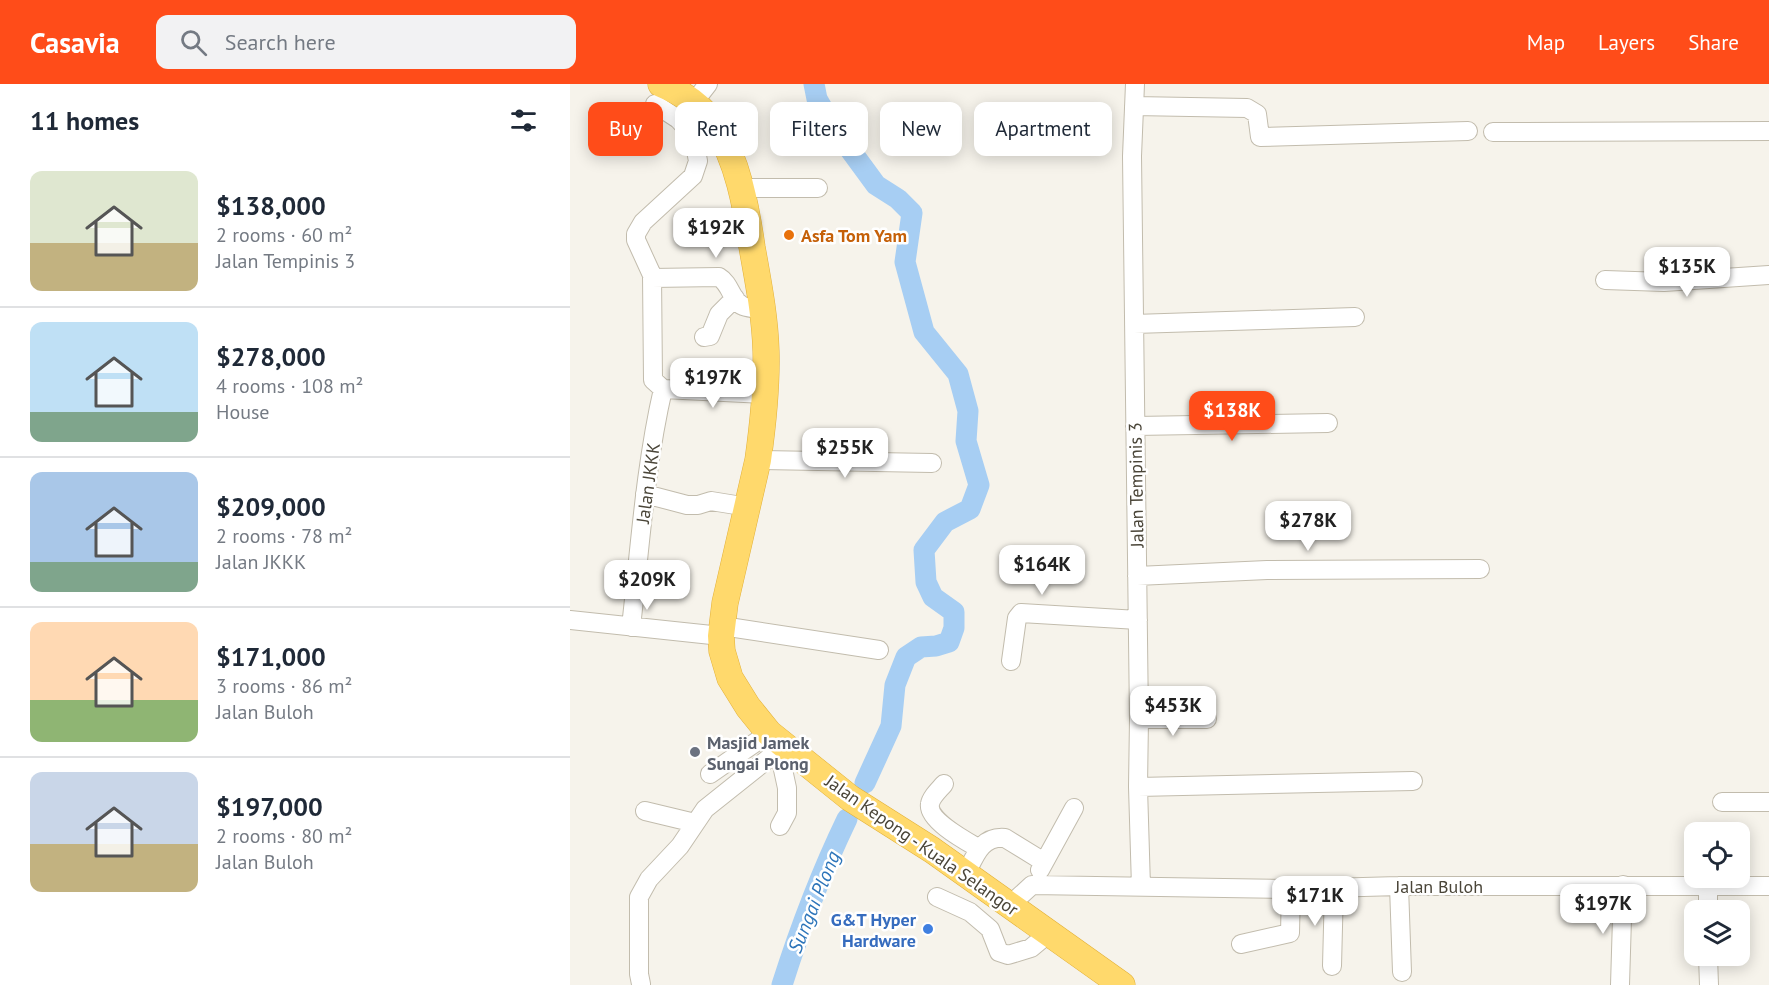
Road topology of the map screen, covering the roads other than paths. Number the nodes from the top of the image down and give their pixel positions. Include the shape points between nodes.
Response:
1 (1135, 84) edge
2 (681, 92) edge
3 (1134, 106) junction
4 (1468, 131) dead end
5 (1769, 131) edge
6 (1493, 132) dead end
7 (741, 188) junction
8 (818, 188) dead end
9 (1769, 275) edge
10 (652, 278) junction
11 (1605, 280) dead end
12 (735, 298) junction
13 (763, 310) junction
14 (1355, 317) dead end
15 (1134, 324) junction
16 (704, 338) dead end
17 (663, 389) junction
18 (765, 394) junction
19 (1328, 423) dead end
20 (1135, 426) junction
21 (758, 460) junction
22 (932, 463) dead end
23 (645, 494) junction
24 (748, 507) junction
25 (1480, 569) dead end
26 (1137, 576) junction
27 (570, 620) edge
28 (1138, 620) junction
29 (632, 627) junction
30 (721, 631) junction
31 (879, 650) dead end
32 (1011, 660) dead end
33 (1207, 718) dead end
34 (1139, 719) junction
35 (777, 743) junction
36 (756, 769) junction
37 (710, 774) dead end
38 (1413, 781) dead end
39 (944, 784) dead end
40 (1138, 787) junction
41 (787, 788) junction
42 (1722, 802) dead end
43 (1769, 802) edge
44 (1074, 808) dead end
45 (645, 811) dead end
46 (695, 823) junction
47 (780, 826) dead end
48 (949, 831) junction
49 (978, 848) junction
50 (932, 850) junction
51 (1044, 862) junction
52 (966, 874) junction
53 (1032, 885) junction
54 (1623, 885) junction
55 (1684, 885) edge
56 (1399, 886) junction
57 (1750, 886) edge
58 (1769, 886) edge
59 (1141, 887) junction
60 (1334, 888) junction
61 (1291, 889) junction
62 (937, 897) dead end
63 (1010, 905) junction
64 (1049, 933) junction
65 (1241, 944) dead end
66 (1332, 966) dead end
67 (1708, 966) edge
68 (1402, 972) dead end
69 (1098, 977) edge
70 (641, 984) edge
71 (1122, 985) edge
72 (1620, 985) edge
73 (1709, 985) edge

1 - 3 street, Jalan Tempinis 3
2 - 7 highway, Jalan Kepong - Kuala Selangor via 714,125 731,157
2 - 10 street via 678,119 693,135 698,161 693,176 638,229 636,240
3 - 4 street via 1247,108 1257,114 1260,137
3 - 15 street, Jalan Tempinis 3
5 - 6 street
7 - 8 street
7 - 13 highway, Jalan Kepong - Kuala Selangor
9 - 11 street via 1664,282
10 - 12 street via 719,277 726,281
10 - 17 street via 653,380
12 - 13 street via 744,307
12 - 16 street via 719,314 710,336
13 - 18 highway, Jalan Kepong - Kuala Selangor
14 - 15 street
15 - 20 street, Jalan Tempinis 3
17 - 18 street
17 - 23 street, Jalan JKKK
18 - 21 highway, Jalan Kepong - Kuala Selangor
19 - 20 street
20 - 26 street, Jalan Tempinis 3
21 - 22 street
21 - 24 highway, Jalan Kepong - Kuala Selangor
23 - 24 street via 687,505 711,501
23 - 29 street, Jalan JKKK
24 - 30 highway, Jalan Kepong - Kuala Selangor
25 - 26 street via 1267,570
26 - 28 street, Jalan Tempinis 3
27 - 29 street
28 - 32 street via 1021,613
28 - 34 street, Jalan Tempinis 3
29 - 30 street
30 - 31 street
30 - 35 highway, Jalan Kepong - Kuala Selangor via 730,678 747,707
33 - 34 street
34 - 40 street, Jalan Tempinis 3
35 - 36 street
35 - 37 street
35 - 41 street
35 - 50 highway, Jalan Kepong - Kuala Selangor via 850,798
36 - 41 street
36 - 46 street via 705,809
38 - 40 street
39 - 48 street via 930,808
40 - 59 street, Jalan Tempinis 3
41 - 47 street via 787,813
42 - 43 street
44 - 51 street
45 - 46 street
46 - 70 street via 639,897
48 - 49 street
48 - 50 street
49 - 51 street via 992,839 1005,838
49 - 52 street
50 - 52 highway, Jalan Kepong - Kuala Selangor
51 - 53 street
52 - 63 highway, Jalan Kepong - Kuala Selangor
53 - 59 street, Jalan Buloh
53 - 63 street
54 - 55 street, Jalan Buloh
54 - 56 street, Jalan Buloh
54 - 72 street
56 - 60 street, Jalan Buloh
56 - 68 street
57 - 58 street, Jalan Buloh
59 - 61 street, Jalan Buloh
60 - 61 street, Jalan Buloh
60 - 66 street
61 - 65 street via 1290,933
62 - 64 street via 970,912 990,929 999,952 1008,955 1031,948
63 - 64 highway, Jalan Kepong - Kuala Selangor
64 - 69 highway, Jalan Kepong - Kuala Selangor
67 - 73 street
69 - 71 highway, Jalan Kepong - Kuala Selangor

